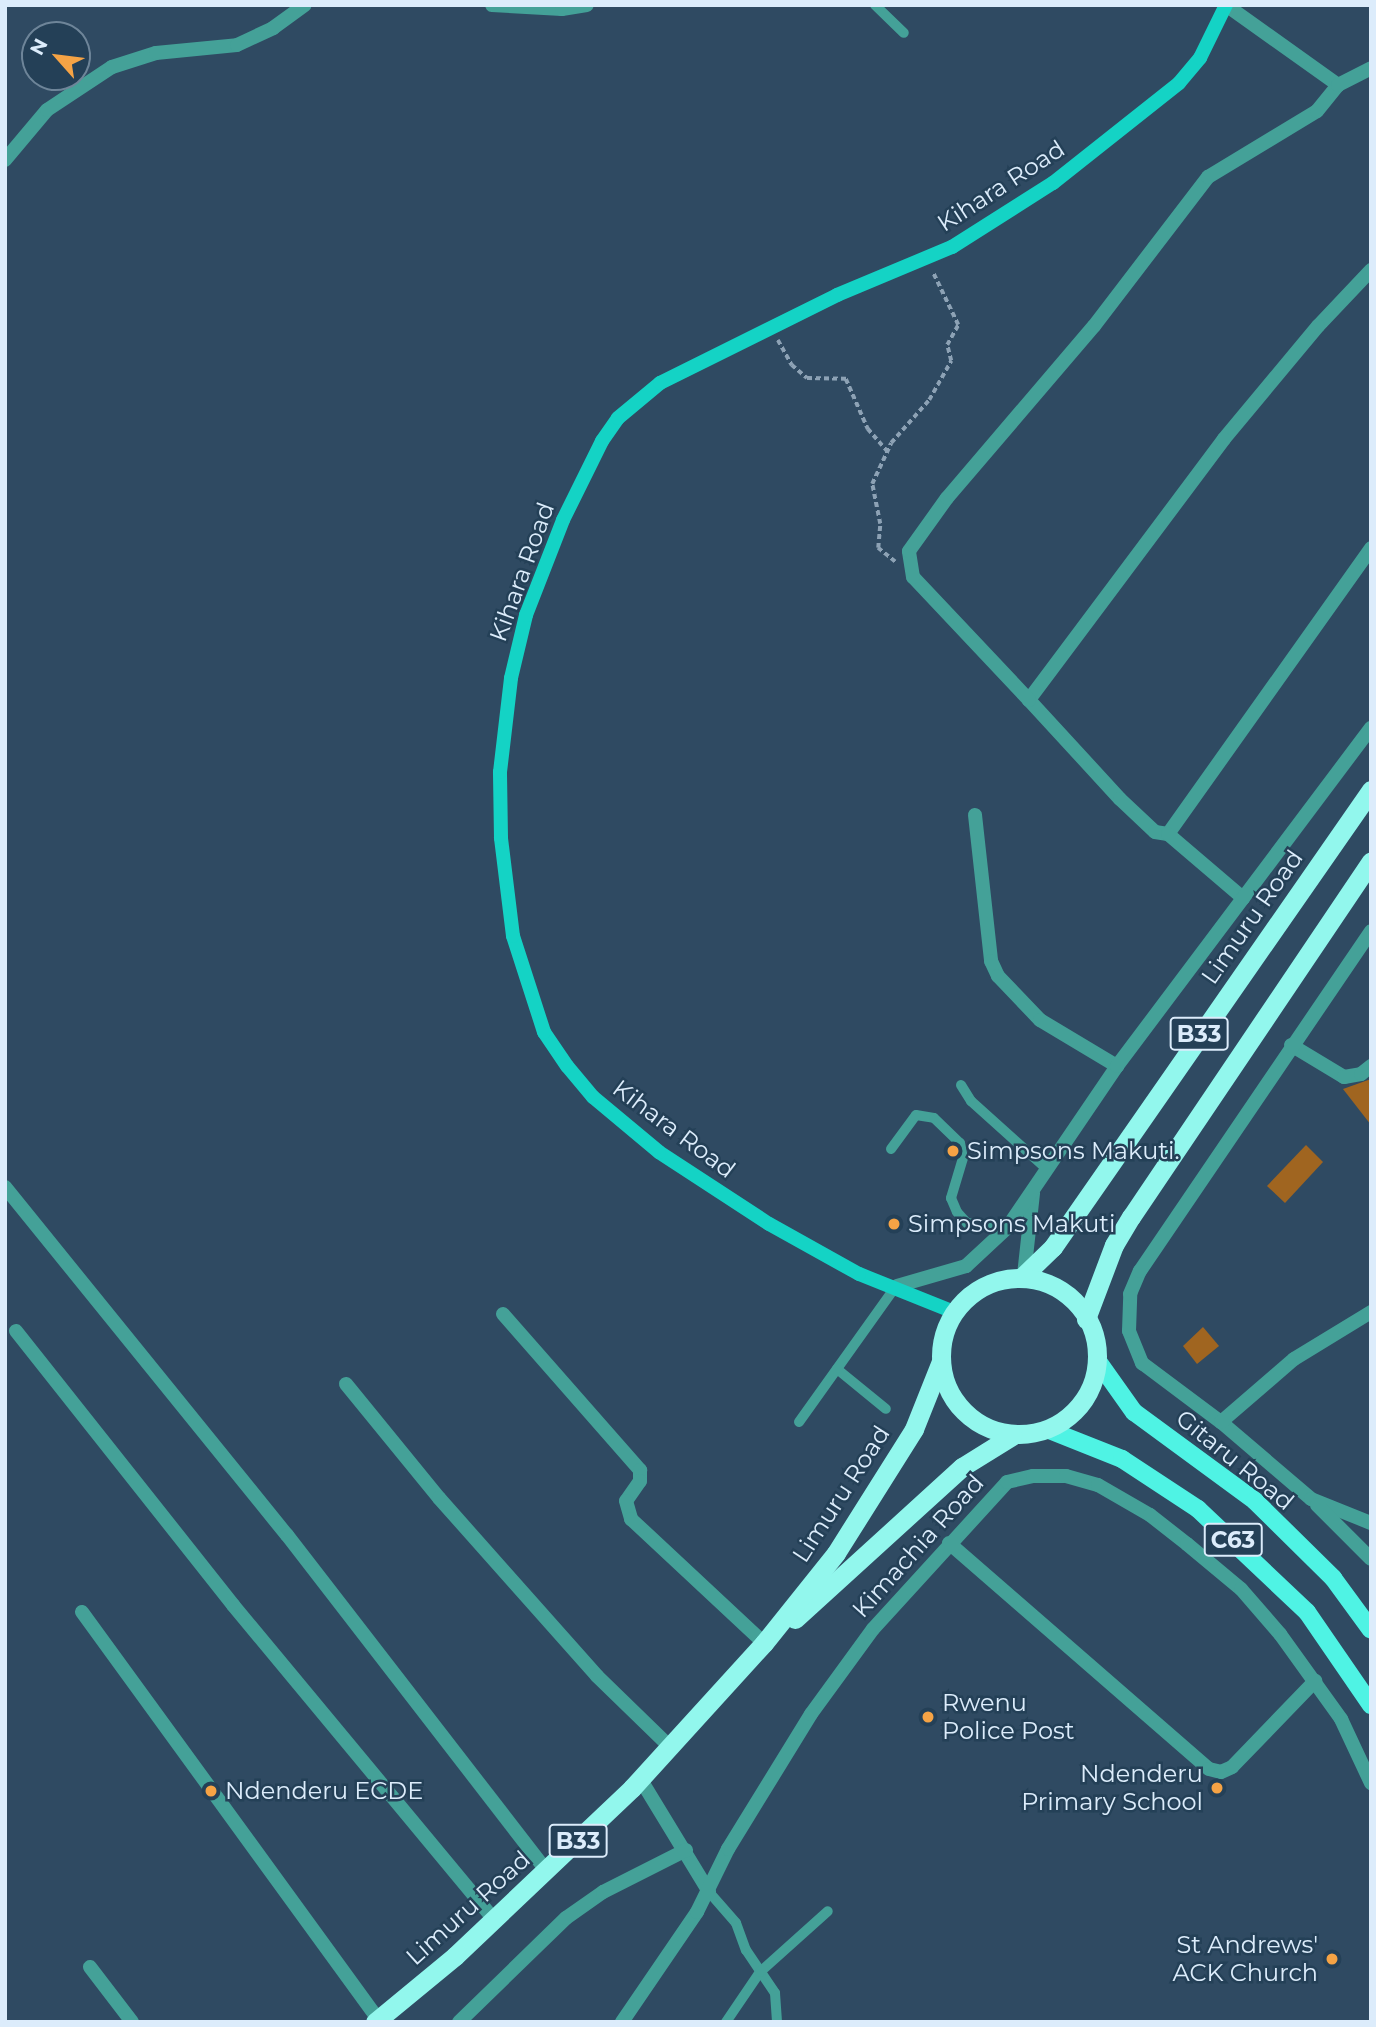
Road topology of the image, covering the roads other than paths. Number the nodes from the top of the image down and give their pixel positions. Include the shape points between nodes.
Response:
1 (305, 5) edge
2 (492, 5) edge
3 (587, 5) edge
4 (875, 5) edge
5 (1226, 5) edge
6 (904, 33) dead end
7 (1371, 68) edge
8 (1338, 85) junction
9 (5, 160) edge
10 (1371, 270) edge
11 (1371, 548) edge
12 (1029, 699) junction
13 (1371, 729) edge
14 (1371, 790) edge
15 (975, 815) dead end
16 (1168, 834) junction
17 (1371, 861) edge
18 (1243, 898) junction
19 (1371, 931) edge
20 (1291, 1045) junction
21 (1117, 1066) junction
22 (1371, 1066) edge
23 (961, 1085) dead end
24 (891, 1149) dead end
25 (1048, 1170) junction
26 (5, 1187) edge
27 (1034, 1190) junction
28 (1007, 1228) junction
29 (1024, 1275) junction
30 (897, 1286) junction
31 (954, 1312) junction
32 (1371, 1312) edge
33 (503, 1314) dead end
34 (1086, 1318) junction
35 (16, 1331) dead end
36 (1097, 1360) junction
37 (941, 1361) junction
38 (836, 1369) junction
39 (346, 1384) dead end
40 (886, 1409) dead end
41 (799, 1422) dead end
42 (1221, 1422) junction
43 (1049, 1430) junction
44 (1012, 1436) junction
45 (1311, 1499) junction
46 (1371, 1523) edge
47 (949, 1542) junction
48 (1371, 1559) edge
49 (82, 1612) dead end
50 (1371, 1630) edge
51 (764, 1643) junction
52 (1315, 1681) junction
53 (1371, 1706) edge
54 (671, 1748) junction
55 (640, 1780) junction
56 (1371, 1783) edge
57 (686, 1850) junction
58 (547, 1871) junction
59 (709, 1892) junction
60 (828, 1911) dead end
61 (494, 1919) junction
62 (90, 1967) dead end
63 (760, 1972) junction
64 (377, 2020) edge
65 (132, 2022) edge
66 (459, 2022) edge
67 (622, 2022) edge
68 (726, 2022) edge
69 (777, 2022) edge

1 - 9 street via 273,28 237,45 156,53 111,67 47,110
2 - 3 street via 562,9
4 - 6 lane
5 - 8 street
5 - 30 main road, Kihara Road via 1199,58 1152,107 1007,215 660,383 630,407 602,441 563,520 526,615 503,745 501,838 513,936 544,1032 593,1097 659,1152 769,1224 859,1274
7 - 8 street
8 - 12 street via 1317,111 1223,165 1189,199 1088,334 947,498 909,551 913,577
10 - 12 street via 1325,317 1224,439
11 - 16 street
12 - 16 street via 1120,799 1155,832
13 - 18 street
14 - 29 highway, Limuru Road / B33 via 1053,1247
15 - 21 street via 989,948 998,976 1040,1020
16 - 18 street
17 - 34 highway, B33 via 1131,1217 1114,1245
18 - 21 street
19 - 20 street
20 - 22 street via 1344,1077
20 - 42 street via 1129,1294 1129,1331 1142,1363
21 - 25 street
23 - 25 lane via 971,1101
24 - 28 lane via 916,1115 933,1118 960,1143 963,1158 951,1198 957,1212 967,1223
25 - 27 street
26 - 58 street via 287,1535
27 - 28 street
27 - 29 street
28 - 30 street via 966,1266
29 - 31 highway via 982,1286
29 - 34 highway via 1059,1288
30 - 31 main road, Kihara Road
30 - 38 lane
31 - 37 highway
32 - 42 street via 1294,1359
33 - 51 street via 640,1470 640,1481 626,1501 631,1519
34 - 36 highway
35 - 61 street via 233,1605
36 - 43 highway via 1090,1387 1069,1417
36 - 50 main road, Gitaru Road / C63 via 1134,1412 1275,1520 1333,1578
37 - 44 highway via 960,1408 985,1426
37 - 51 highway, Limuru Road / B33 via 907,1441 836,1552
38 - 40 lane
38 - 41 lane
39 - 54 street via 439,1498 588,1666
42 - 45 street
43 - 44 highway
43 - 53 main road, C63 via 1122,1459 1198,1509 1307,1612
44 - 51 highway, Limuru Road / B33 via 962,1467 828,1592
45 - 46 street
45 - 48 street
47 - 52 street, Kimachia Road via 1007,1482 1066,1476 1098,1485 1150,1515 1241,1589
47 - 52 street via 1209,1769 1221,1772 1232,1767
47 - 59 street, Kimachia Road via 873,1629 811,1714 728,1849
49 - 64 street
51 - 54 highway, Limuru Road / B33
52 - 56 street, Kimachia Road via 1340,1719
54 - 55 highway, Limuru Road / B33
55 - 57 street
55 - 58 highway, Limuru Road / B33
57 - 59 street
57 - 66 street via 603,1892 566,1918
58 - 61 highway, Limuru Road / B33
59 - 63 lane via 736,1923
59 - 67 street, Kimachia Road
60 - 63 lane
61 - 64 highway, Limuru Road / B33
62 - 65 street
63 - 68 lane
63 - 69 lane via 775,1993

